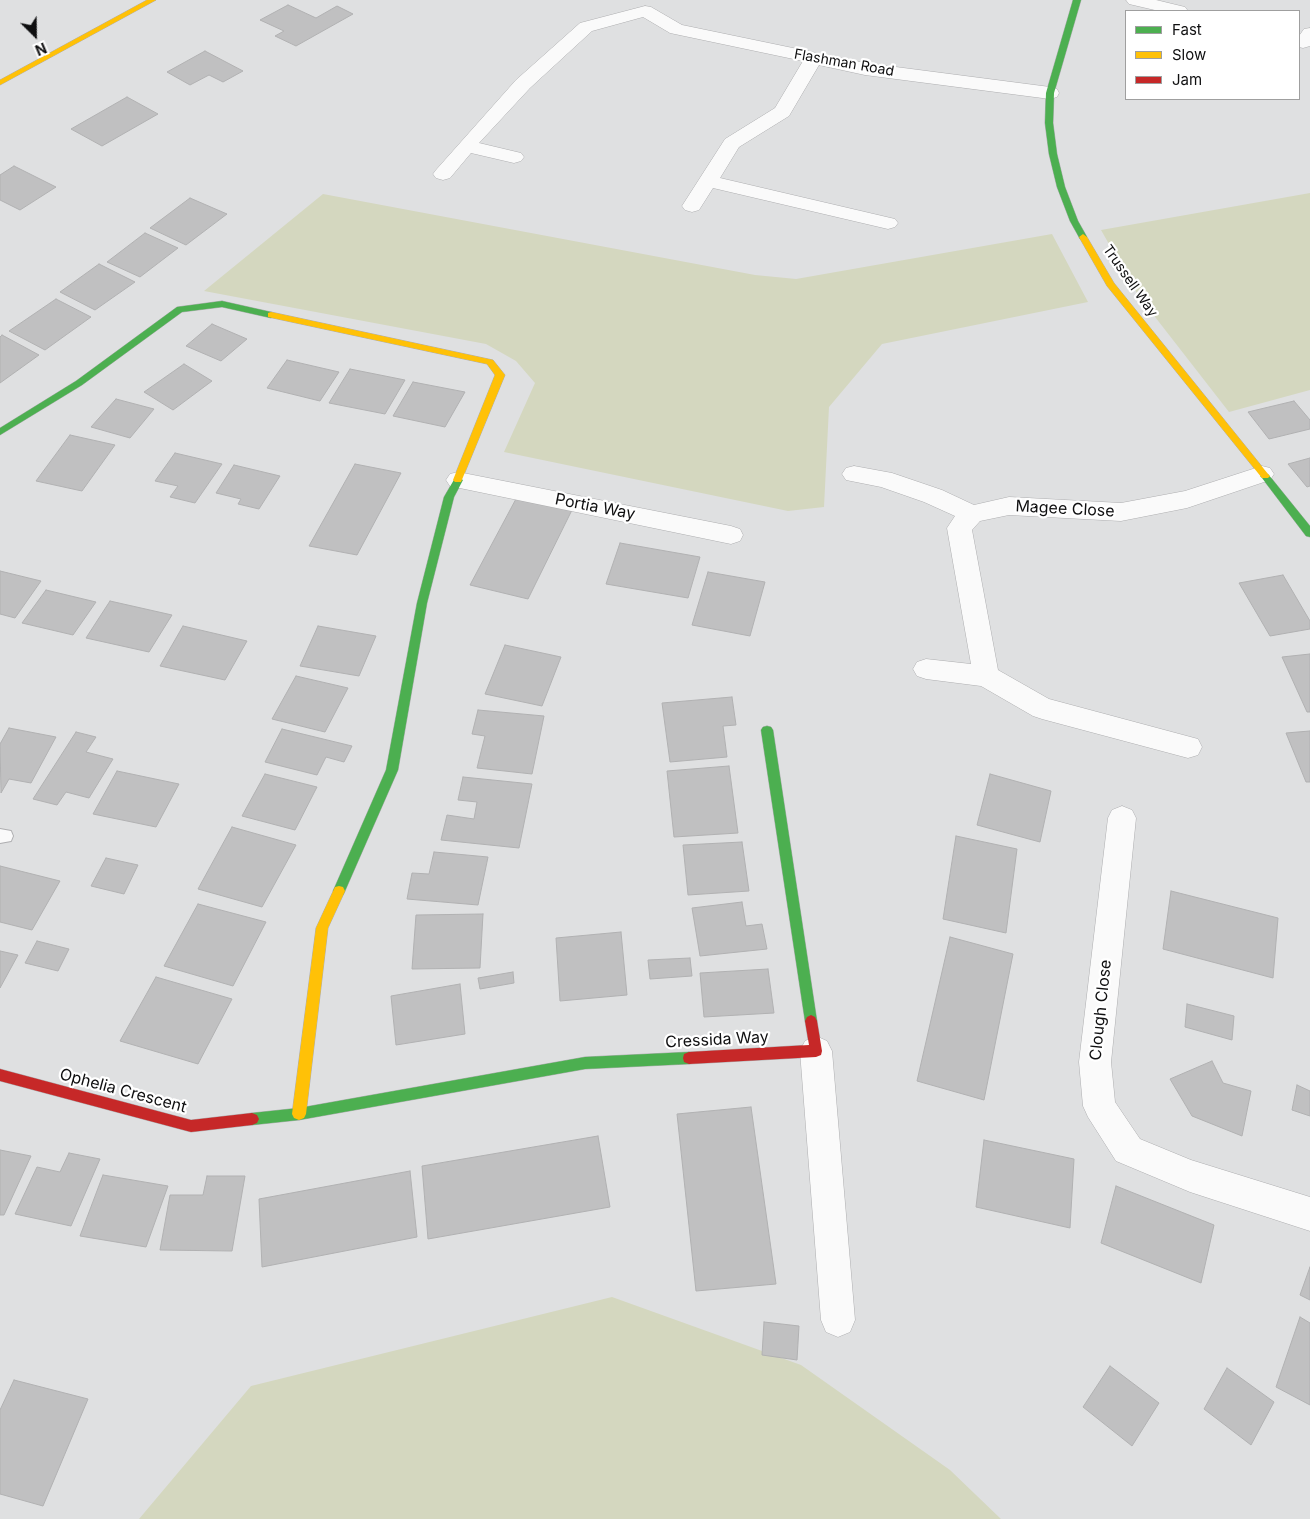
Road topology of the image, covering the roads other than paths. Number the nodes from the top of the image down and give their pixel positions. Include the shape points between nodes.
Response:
1 (152, 0) edge
2 (1078, 0) edge
3 (1135, 0) edge
4 (644, 6) edge
5 (1175, 10) edge
6 (814, 58) junction
7 (0, 82) edge
8 (1050, 93) junction
9 (466, 146) junction
10 (514, 158) dead end
11 (443, 174) dead end
12 (708, 180) junction
13 (692, 206) dead end
14 (888, 223) dead end
15 (0, 432) edge
16 (854, 474) dead end
17 (1262, 474) junction
18 (458, 480) junction
19 (972, 514) junction
20 (1310, 533) edge
21 (731, 535) dead end
22 (926, 669) dead end
23 (986, 676) junction
24 (767, 730) dead end
25 (1188, 748) dead end
26 (1122, 818) dead end
27 (816, 1051) junction
28 (0, 1075) edge
29 (299, 1114) junction
30 (1310, 1214) edge
31 (838, 1320) dead end

1 - 7 street
2 - 8 street, Trussell Way
3 - 5 street
4 - 6 street, Flashman Road via 676,29
4 - 9 street via 586,27 523,84
6 - 8 street, Flashman Road via 865,69
6 - 12 street via 782,112 732,143
8 - 17 street, Trussell Way via 1049,123 1061,187 1074,221 1093,256 1110,284
9 - 10 street
9 - 11 street
12 - 13 street
12 - 14 street
15 - 18 street via 79,383 180,309 222,304 490,362 500,375
16 - 19 street via 884,479
17 - 19 street, Magee Close via 1187,499 1121,512 1009,506
17 - 20 street, Trussell Way
18 - 21 street, Portia Way
18 - 29 street via 449,497 422,603 392,770 322,928
19 - 23 street via 959,528
22 - 23 street
23 - 25 street via 1042,708
24 - 27 street
26 - 30 street, Clough Close via 1095,1062 1099,1106 1128,1150 1190,1176
27 - 29 street, Cressida Way via 584,1063
27 - 31 street
28 - 29 street, Ophelia Crescent via 191,1126

